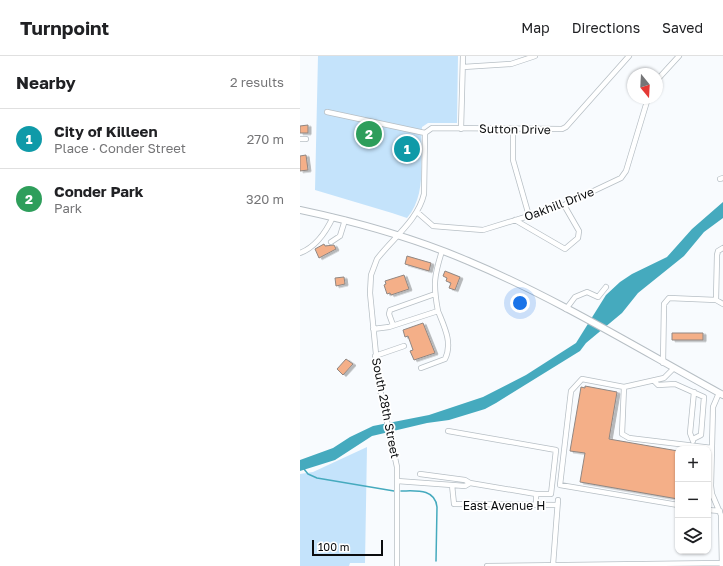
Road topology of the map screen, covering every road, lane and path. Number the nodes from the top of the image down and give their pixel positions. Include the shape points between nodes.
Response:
1 (463, 56) edge
2 (535, 56) edge
3 (629, 56) edge
4 (679, 56) edge
5 (463, 67) junction
6 (663, 73) edge
7 (646, 104) edge
8 (327, 112) dead end
9 (461, 129) junction
10 (513, 130) junction
11 (425, 133) junction
12 (300, 139) edge
13 (306, 139) dead end
14 (564, 205) junction
15 (300, 210) edge
16 (417, 212) junction
17 (529, 216) junction
18 (333, 217) junction
19 (345, 220) junction
20 (515, 220) junction
21 (398, 235) junction
22 (331, 242) dead end
23 (722, 248) edge
24 (442, 251) junction
25 (300, 253) edge
26 (606, 287) dead end
27 (435, 294) junction
28 (716, 300) junction
29 (723, 304) edge
30 (566, 309) junction
31 (438, 311) junction
32 (393, 325) junction
33 (373, 330) junction
34 (404, 346) dead end
35 (375, 356) junction
36 (663, 363) junction
37 (421, 368) dead end
38 (673, 368) junction
39 (654, 381) junction
40 (624, 387) junction
41 (694, 392) junction
42 (721, 394) edge
43 (448, 431) dead end
44 (693, 439) junction
45 (693, 444) junction
46 (712, 448) junction
47 (420, 474) dead end
48 (397, 481) junction
49 (470, 483) junction
50 (452, 485) junction
51 (536, 494) junction
52 (675, 504) edge
53 (536, 505) junction
54 (711, 510) edge
55 (720, 511) junction
56 (722, 523) edge
57 (722, 564) edge
58 (553, 565) junction
59 (397, 566) edge
60 (487, 566) edge

1 - 5 street
2 - 5 street via 511,64
3 - 10 street, Sutton Drive via 566,127 558,130
4 - 6 street
5 - 9 street
7 - 14 street, Oakhill Drive via 624,175
8 - 11 street
9 - 10 street, Sutton Drive
9 - 11 street, Sutton Drive via 432,128
10 - 17 street via 513,160
11 - 16 street, South 28th Street via 424,194
12 - 13 street
14 - 17 street, Oakhill Drive
14 - 20 street via 579,231 578,238 565,249
15 - 18 main road
16 - 20 street, Oakhill Drive via 433,226 451,228 483,230
16 - 21 street, South 28th Street
17 - 20 street, Oakhill Drive
18 - 19 main road
18 - 25 street via 328,229 319,239
19 - 21 main road
19 - 22 street via 340,236
21 - 24 main road
21 - 33 street, South 28th Street via 377,259 371,275
23 - 28 street via 717,255
24 - 27 street via 435,275
24 - 30 main road
26 - 30 street via 596,298 587,292 578,295
27 - 31 street
27 - 32 street via 390,310 388,314
28 - 29 street
28 - 36 street via 669,298 664,304
30 - 36 main road
31 - 32 street
31 - 37 street via 448,338 449,352 445,359
32 - 33 street
33 - 35 street, South 28th Street
34 - 35 street
35 - 48 street, South 28th Street via 380,393 392,441
36 - 38 main road
38 - 39 street via 664,378
38 - 42 main road
39 - 40 street
39 - 41 street via 658,385 675,384
40 - 45 street via 622,434 629,438
40 - 52 street via 582,378 571,391 560,485
41 - 44 street via 690,433
41 - 44 street via 705,399 701,435
42 - 46 street via 713,406
43 - 51 street via 556,450 551,494
44 - 45 street
45 - 46 street
46 - 55 street via 712,494
47 - 49 street via 465,480
48 - 50 street, East Avenue H
48 - 59 street, South 28th Street
49 - 50 street via 465,486
49 - 51 street
50 - 53 street, East Avenue H via 454,504
51 - 53 street
53 - 58 street, East Avenue H via 558,502
54 - 55 street
55 - 56 street
56 - 57 street
57 - 58 street
58 - 60 street

